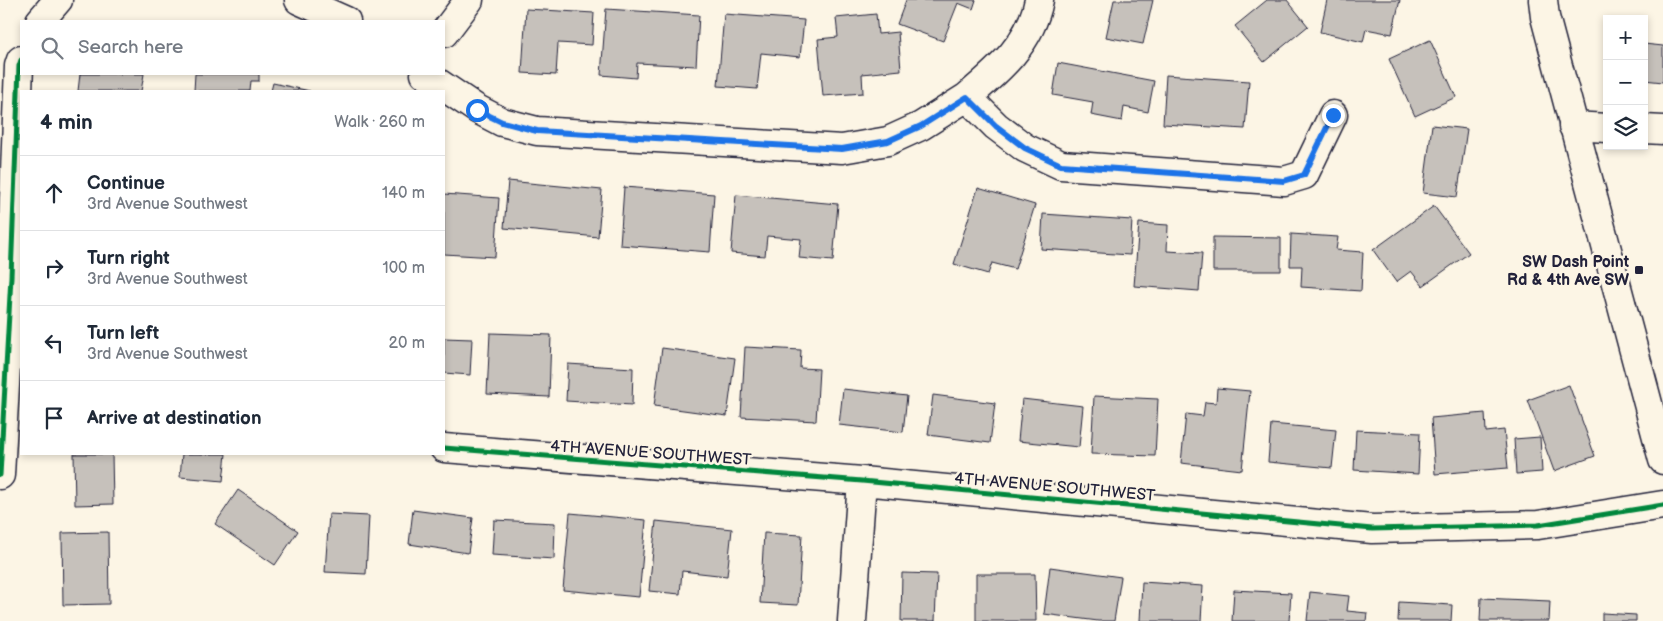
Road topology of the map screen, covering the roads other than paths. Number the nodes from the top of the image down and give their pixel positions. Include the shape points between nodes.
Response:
1 (58, 0) edge
2 (299, 0) edge
3 (469, 0) edge
4 (1039, 0) edge
5 (1543, 0) edge
6 (41, 20) edge
7 (344, 20) edge
8 (445, 32) edge
9 (20, 63) edge
10 (426, 75) edge
11 (967, 97) junction
12 (1333, 115) dead end
13 (1573, 126) junction
14 (1603, 128) edge
15 (1648, 129) edge
16 (1663, 130) edge
17 (16, 277) edge
18 (445, 448) edge
19 (1663, 460) edge
20 (0, 475) edge
21 (862, 481) junction
22 (1663, 505) edge
23 (852, 621) edge

1 - 6 street
2 - 7 street
3 - 8 street
4 - 11 street via 1036,18 1007,63
5 - 13 street
9 - 17 street
10 - 11 street via 477,110 502,122 537,131 842,149 888,141 921,126
11 - 12 street via 996,126 1025,148 1061,165 1284,181 1304,175
13 - 14 street
13 - 19 street
15 - 16 street
17 - 20 street
18 - 21 street, 4TH AVENUE SOUTHWEST
21 - 22 street, 4TH AVENUE SOUTHWEST via 1372,528 1538,525
21 - 23 street

